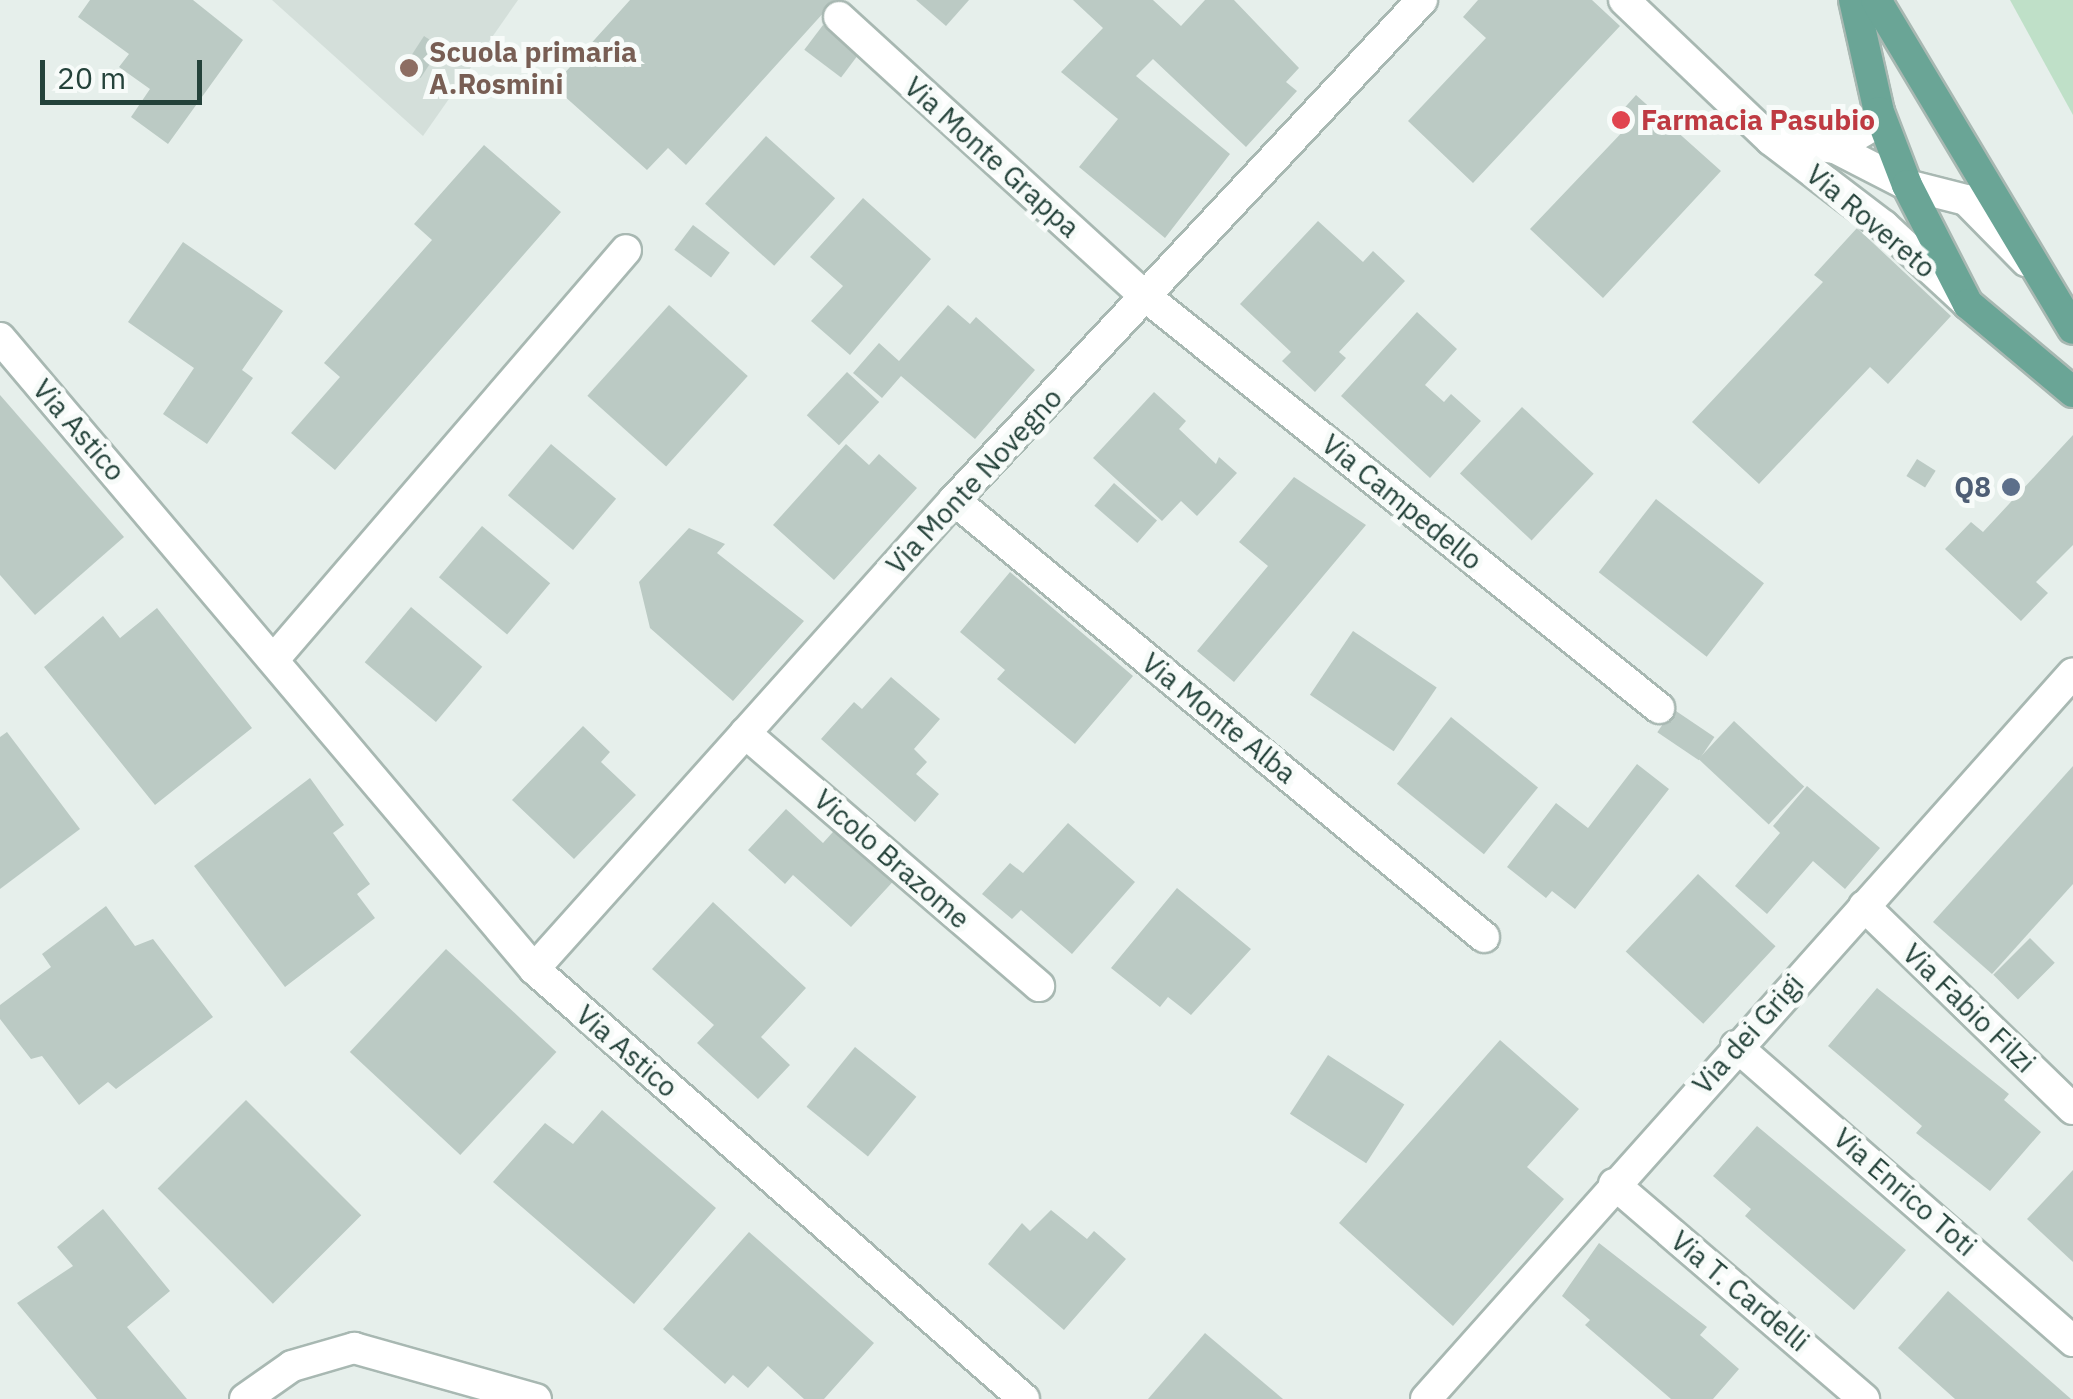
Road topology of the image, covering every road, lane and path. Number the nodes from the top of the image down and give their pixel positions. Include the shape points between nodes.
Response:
1 (1422, 0) edge
2 (1624, 0) edge
3 (1854, 0) edge
4 (1876, 0) edge
5 (839, 18) dead end
6 (1879, 112) junction
7 (1771, 140) junction
8 (1835, 148) junction
9 (1907, 185) junction
10 (626, 250) dead end
11 (2031, 266) junction
12 (1145, 296) junction
13 (1968, 304) junction
14 (2073, 329) edge
15 (0, 338) edge
16 (2073, 392) edge
17 (954, 500) junction
18 (275, 658) junction
19 (2073, 673) edge
20 (1660, 708) dead end
21 (746, 733) junction
22 (1864, 906) junction
23 (1484, 937) dead end
24 (534, 969) junction
25 (1038, 986) dead end
26 (1736, 1046) junction
27 (2073, 1109) edge
28 (1614, 1184) junction
29 (2073, 1341) edge
30 (245, 1399) edge
31 (536, 1399) edge
32 (1024, 1399) edge
33 (1426, 1399) edge
34 (1864, 1399) edge

1 - 12 street, Via Monte Novegno
2 - 7 street, Via Rovereto
3 - 6 main road
4 - 11 main road
5 - 12 street, Via Monte Grappa
6 - 8 street, Via Rovereto via 1874,125
6 - 9 main road
7 - 8 street, Via Rovereto
7 - 13 street, Via Rovereto via 1884,226
8 - 9 street, Via Rovereto
9 - 11 street, Via Rovereto via 1966,200
9 - 13 main road
10 - 18 street
11 - 14 main road, Via Rovereto
12 - 17 street, Via Monte Novegno
12 - 20 street, Via Campedello
13 - 16 main road
15 - 18 street, Via Astico
17 - 21 street, Via Monte Novegno
17 - 23 street, Via Monte Alba
18 - 24 street, Via Astico
19 - 22 street, Via dei Grigi
21 - 24 street, Via Monte Novegno
21 - 25 street, Vicolo Brazome
22 - 26 street, Via dei Grigi
22 - 27 street, Via Fabio Filzi
24 - 32 street, Via Astico
26 - 28 street, Via dei Grigi
26 - 29 street, Via Enrico Toti
28 - 33 street, Via dei Grigi
28 - 34 street, Via T. Cardelli
30 - 31 street via 292,1366 354,1348

